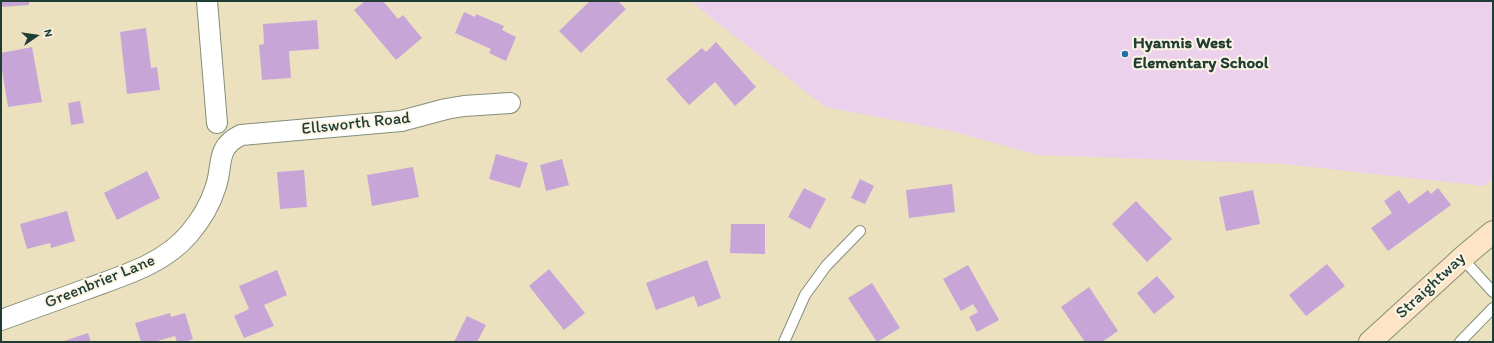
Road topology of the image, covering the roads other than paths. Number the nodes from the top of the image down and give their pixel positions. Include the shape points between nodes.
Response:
1 (207, 1) edge
2 (510, 103) dead end
3 (217, 123) dead end
4 (227, 144) joint
5 (860, 231) dead end
6 (1493, 232) edge
7 (1462, 258) junction
8 (1493, 292) edge
9 (1493, 308) edge
10 (1, 320) edge
11 (784, 342) edge
12 (1370, 342) edge
13 (1460, 342) edge

1 - 3 street
2 - 4 street, Ellsworth Road via 452,108 386,123 241,135
4 - 10 street, Greenbrier Lane via 222,152 215,190 200,219 179,244 166,254 127,274
5 - 11 lane via 826,266 805,295
6 - 7 street, Straightway
7 - 8 lane
7 - 12 street, Straightway
9 - 13 lane

